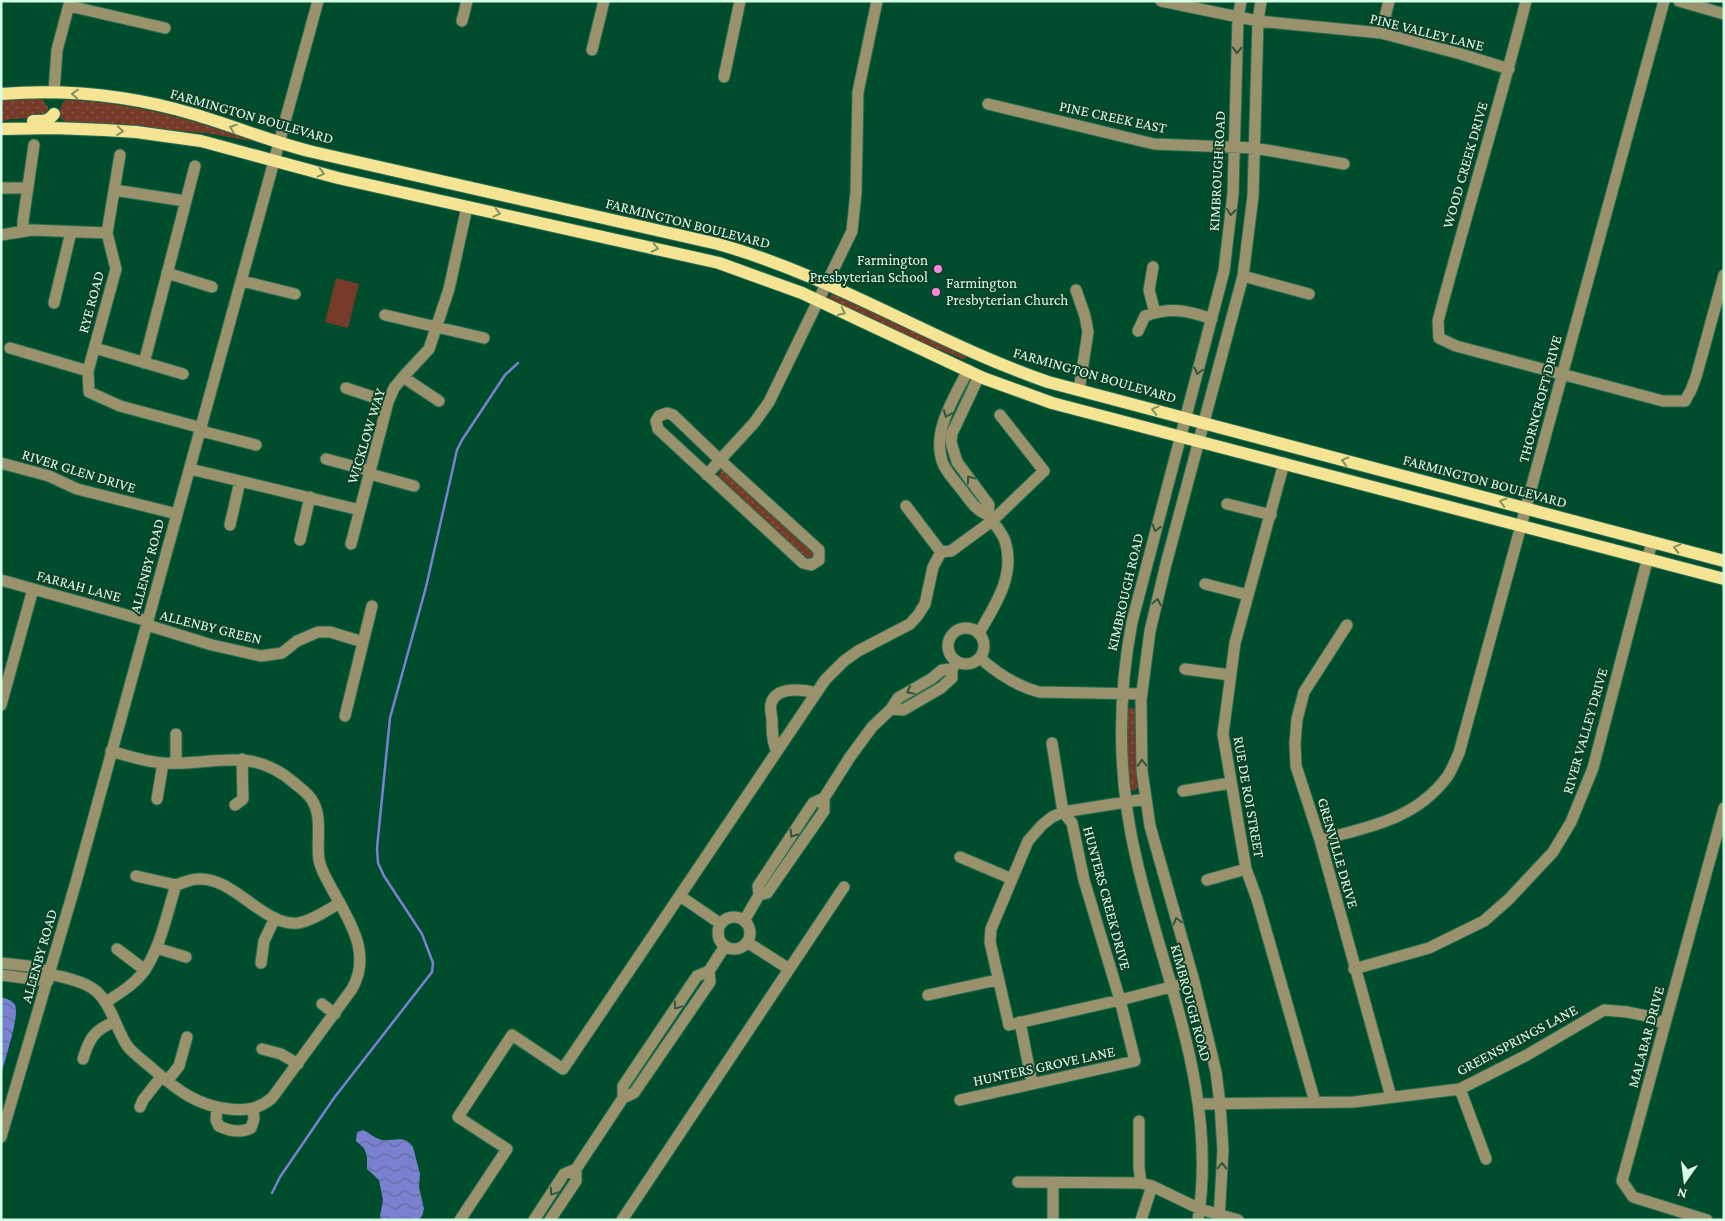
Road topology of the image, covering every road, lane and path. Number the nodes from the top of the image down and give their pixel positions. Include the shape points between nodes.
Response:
1 (318, 1) edge
2 (467, 1) edge
3 (604, 1) edge
4 (740, 1) edge
5 (878, 1) edge
6 (1161, 1) edge
7 (1241, 1) edge
8 (1261, 1) edge
9 (1389, 1) edge
10 (1526, 1) edge
11 (1664, 1) edge
12 (1679, 1) edge
13 (69, 4) edge
14 (1724, 14) edge
15 (1238, 18) junction
16 (462, 21) dead end
17 (1258, 22) junction
18 (165, 28) dead end
19 (1381, 33) junction
20 (592, 50) dead end
21 (1508, 69) junction
22 (724, 78) dead end
23 (54, 92) junction
24 (1, 94) edge
25 (988, 104) dead end
26 (54, 114) junction
27 (1, 127) edge
28 (54, 128) junction
29 (34, 145) dead end
30 (1234, 146) junction
31 (1255, 148) junction
32 (277, 151) junction
33 (120, 155) dead end
34 (1344, 164) dead end
35 (195, 166) dead end
36 (1, 188) edge
37 (27, 188) junction
38 (114, 190) junction
39 (469, 198) junction
40 (185, 201) junction
41 (23, 231) junction
42 (68, 232) junction
43 (107, 233) junction
44 (1, 235) edge
45 (1153, 267) dead end
46 (167, 273) junction
47 (1724, 274) edge
48 (1243, 276) junction
49 (242, 282) junction
50 (828, 284) junction
51 (212, 287) dead end
52 (1076, 290) dead end
53 (296, 294) dead end
54 (1309, 294) dead end
55 (819, 301) junction
56 (54, 303) dead end
57 (1155, 313) junction
58 (385, 315) dead end
59 (1212, 319) junction
60 (436, 327) junction
61 (1138, 331) dead end
62 (484, 338) dead end
63 (10, 348) dead end
64 (94, 348) junction
65 (144, 363) junction
66 (974, 365) junction
67 (88, 371) junction
68 (182, 374) dead end
69 (1562, 374) junction
70 (403, 377) junction
71 (346, 388) dead end
72 (1079, 390) junction
73 (439, 401) dead end
74 (388, 402) junction
75 (1000, 415) dead end
76 (1185, 418) junction
77 (1204, 422) junction
78 (201, 430) junction
79 (1181, 437) junction
80 (1199, 441) junction
81 (256, 445) dead end
82 (326, 459) dead end
83 (720, 460) junction
84 (1, 463) edge
85 (1284, 464) junction
86 (190, 469) junction
87 (370, 472) junction
88 (707, 475) junction
89 (240, 481) junction
90 (414, 486) dead end
91 (310, 498) junction
92 (1227, 504) dead end
93 (906, 506) dead end
94 (1526, 508) junction
95 (360, 510) junction
96 (177, 514) junction
97 (1271, 515) junction
98 (990, 518) junction
99 (230, 525) dead end
100 (1521, 526) junction
101 (300, 540) dead end
102 (1652, 542) junction
103 (351, 544) dead end
104 (941, 552) junction
105 (1648, 560) junction
106 (1724, 561) edge
107 (1724, 579) edge
108 (1, 580) edge
109 (1205, 584) dead end
110 (33, 589) junction
111 (1248, 595) junction
112 (372, 606) dead end
113 (147, 623) junction
114 (1347, 625) dead end
115 (979, 632) junction
116 (363, 642) junction
117 (980, 658) junction
118 (955, 665) junction
119 (1185, 669) dead end
120 (1230, 675) junction
121 (930, 680) junction
122 (937, 691) junction
123 (816, 692) junction
124 (1122, 693) junction
125 (1142, 694) junction
126 (1, 705) edge
127 (890, 708) junction
128 (345, 716) dead end
129 (176, 734) dead end
130 (1052, 743) dead end
131 (776, 750) junction
132 (112, 751) junction
133 (242, 759) junction
134 (176, 762) junction
135 (163, 763) junction
136 (1230, 783) junction
137 (1183, 791) dead end
138 (157, 799) dead end
139 (1146, 799) junction
140 (1126, 802) junction
141 (235, 805) dead end
142 (1724, 808) edge
143 (1063, 812) junction
144 (1320, 840) junction
145 (960, 857) dead end
146 (1246, 869) junction
147 (136, 876) dead end
148 (1012, 879) junction
149 (1207, 880) dead end
150 (176, 885) junction
151 (844, 888) dead end
152 (680, 896) junction
153 (340, 904) junction
154 (275, 918) junction
155 (744, 921) junction
156 (721, 924) junction
157 (747, 942) junction
158 (725, 946) junction
159 (156, 948) junction
160 (117, 949) dead end
161 (186, 957) dead end
162 (1, 963) edge
163 (261, 963) dead end
164 (1354, 968) junction
165 (790, 969) junction
166 (145, 970) junction
167 (1, 975) edge
168 (50, 976) junction
169 (997, 980) junction
170 (1194, 981) junction
171 (1173, 987) junction
172 (928, 996) dead end
173 (1120, 1000) junction
174 (106, 1002) junction
175 (322, 1004) dead end
176 (335, 1014) junction
177 (114, 1022) junction
178 (1015, 1023) junction
179 (1664, 1024) junction
180 (187, 1037) dead end
181 (262, 1049) dead end
182 (82, 1059) dead end
183 (1136, 1061) joint
184 (298, 1064) junction
185 (164, 1079) junction
186 (1032, 1083) junction
187 (1460, 1089) junction
188 (1391, 1097) junction
189 (960, 1100) dead end
190 (1315, 1102) junction
191 (1200, 1104) junction
192 (1220, 1104) junction
193 (140, 1107) dead end
194 (217, 1108) junction
195 (253, 1108) junction
196 (1139, 1121) dead end
197 (1, 1137) edge
198 (1486, 1159) dead end
199 (576, 1168) junction
200 (1018, 1182) dead end
201 (1053, 1182) junction
202 (1146, 1185) junction
203 (1199, 1214) edge
204 (1220, 1217) edge
205 (460, 1220) edge
206 (534, 1220) edge
207 (550, 1220) edge
208 (622, 1220) edge
209 (1053, 1220) edge
210 (1141, 1220) edge
211 (1238, 1220) edge
212 (1707, 1220) edge

1 - 32 street, ALLENBY ROAD
2 - 16 street
3 - 20 street
4 - 22 street
5 - 50 street via 858,92 852,231
6 - 15 street, PINE VALLEY LANE
7 - 15 street, KIMBROUGH ROAD
8 - 17 street, KIMBROUGH ROAD
9 - 19 street
10 - 21 street, WOOD CREEK DRIVE
11 - 69 street, THORNCROFT DRIVE
12 - 14 street
13 - 18 street
13 - 23 street via 57,50
15 - 17 street, PINE VALLEY LANE
15 -> 30 street, KIMBROUGH ROAD
17 - 19 street, PINE VALLEY LANE
17 - 31 street, KIMBROUGH ROAD
19 - 21 street, PINE VALLEY LANE
21 - 69 street, WOOD CREEK DRIVE via 1438,321 1438,338 1456,346
23 - 24 main road, FARMINGTON BOULEVARD
23 - 26 main road
32 -> 23 main road, FARMINGTON BOULEVARD via 193,114 119,98
25 - 30 street, PINE CREEK EAST via 1154,144
26 - 27 main road via 46,121 13,122
26 - 28 main road
27 - 28 main road, FARMINGTON BOULEVARD
28 -> 32 main road, FARMINGTON BOULEVARD via 169,136 227,147
29 - 37 street
30 - 31 street, PINE CREEK EAST
30 -> 59 street, KIMBROUGH ROAD via 1233,194 1224,271
31 - 34 street, PINE CREEK EAST
31 - 48 street, KIMBROUGH ROAD
32 - 39 main road, FARMINGTON BOULEVARD via 363,164
32 -> 39 main road, FARMINGTON BOULEVARD via 338,178
32 - 49 street, ALLENBY ROAD
33 - 38 street
35 - 40 street
36 - 37 street
37 - 41 street
38 - 40 street
38 - 43 street
39 - 50 main road, FARMINGTON BOULEVARD via 554,207 742,251
39 -> 55 main road, FARMINGTON BOULEVARD via 719,263 784,285
39 - 60 street, WICKLOW WAY via 449,289
40 - 46 street
41 - 42 street
41 - 44 street
42 - 43 street
42 - 56 street
43 - 64 street, RYE ROAD via 116,269
45 - 57 street via 1149,290
46 - 51 street
46 - 65 street
47 - 69 street via 1696,377 1685,401 1663,401
48 - 54 street
48 - 77 street, KIMBROUGH ROAD
49 - 53 street
49 - 78 street, ALLENBY ROAD
50 - 55 street
50 - 66 main road, FARMINGTON BOULEVARD
52 - 72 street via 1088,332
55 -> 66 main road, FARMINGTON BOULEVARD via 896,337
55 - 83 street via 769,402
57 - 59 street via 1177,310
57 - 61 street via 1146,316
58 - 60 street
59 -> 76 street, KIMBROUGH ROAD
60 - 62 street
60 - 70 street, WICKLOW WAY via 429,349
63 - 67 street
64 - 65 street
64 - 67 street, RYE ROAD
65 - 68 street
66 - 72 main road, FARMINGTON BOULEVARD via 1025,374
66 - 79 main road, FARMINGTON BOULEVARD via 1052,403
66 - 98 street via 946,416 940,439 941,454 942,462 969,499
67 - 78 street, RYE ROAD via 89,392 120,406
69 - 94 street, THORNCROFT DRIVE
70 - 73 street
70 - 74 street, WICKLOW WAY
71 - 74 street
76 -> 72 main road, FARMINGTON BOULEVARD
74 - 87 street, WICKLOW WAY
75 - 98 street via 1044,471
76 - 77 main road, FARMINGTON BOULEVARD
76 - 79 street, KIMBROUGH ROAD
77 - 80 street, KIMBROUGH ROAD
94 -> 77 main road, FARMINGTON BOULEVARD
78 - 81 street
78 - 86 street, ALLENBY ROAD
79 - 80 main road, FARMINGTON BOULEVARD
79 -> 124 street, KIMBROUGH ROAD via 1132,622
80 - 85 main road, FARMINGTON BOULEVARD
125 -> 80 street, KIMBROUGH ROAD via 1150,631
82 - 87 street
83 - 88 street
83 - 88 street via 673,415 659,416 656,421 658,430
83 - 88 street via 819,550 819,560 811,565 803,563
84 - 96 street, RIVER GLEN DRIVE via 49,476 77,489
85 - 97 street, RUE DE ROI STREET
85 - 100 main road, FARMINGTON BOULEVARD
86 - 89 street
86 - 96 street, ALLENBY ROAD
87 - 90 street
87 - 95 street, WICKLOW WAY
89 - 91 street
89 - 99 street
91 - 95 street
91 - 101 street
92 - 97 street
93 - 104 street
94 - 100 street, THORNCROFT DRIVE
94 - 102 main road, FARMINGTON BOULEVARD
95 - 103 street, WICKLOW WAY
96 - 113 street, ALLENBY ROAD
97 - 111 street, RUE DE ROI STREET
98 - 104 street via 951,551
98 - 115 street via 1005,542 1008,570 1003,589
100 - 105 main road, FARMINGTON BOULEVARD
100 - 144 street, THORNCROFT DRIVE via 1459,753 1448,776 1419,806 1385,823
102 - 105 street, RIVER VALLEY DRIVE
106 -> 102 main road, FARMINGTON BOULEVARD
104 - 123 street via 933,567 925,604 918,616 910,624 844,661
105 - 107 main road, FARMINGTON BOULEVARD
105 - 164 street, RIVER VALLEY DRIVE via 1593,768 1571,822 1553,852 1484,921 1429,948
108 - 110 street, FARRAH LANE
109 - 111 street
110 - 113 street, FARRAH LANE
110 - 126 street
111 - 120 street, RUE DE ROI STREET
112 - 116 street
113 - 116 street, ALLENBY GREEN via 238,652 262,656 282,653 297,641 318,632 330,632
113 - 132 street, ALLENBY ROAD
114 - 144 street, GRENVILLE DRIVE via 1304,692 1297,720 1296,766
115 - 117 street via 984,643
115 - 118 street via 962,628 952,634 949,652
116 - 128 street
117 - 118 street via 968,664
117 - 124 street via 1009,680 1030,690
118 - 121 street
118 - 122 street via 952,678
119 - 120 street
120 - 136 street, RUE DE ROI STREET via 1222,734
121 - 122 street
121 -> 127 street via 898,698
122 - 127 street via 903,710
123 - 131 street
123 - 131 street via 795,690 775,696 771,711
124 - 125 street
124 - 140 street, KIMBROUGH ROAD via 1122,767
139 -> 125 street, KIMBROUGH ROAD via 1142,762
127 - 155 street via 862,740 824,798 813,803 758,886 759,895
129 - 134 street
130 - 143 street, HUNTERS CREEK DRIVE
131 - 152 street
132 - 135 street
132 - 168 street, ALLENBY ROAD
133 - 134 street
133 - 141 street via 243,799
133 - 153 street via 282,772 312,799 318,815 322,870
134 - 135 street
135 - 138 street
136 - 137 street
136 - 146 street, RUE DE ROI STREET
139 - 140 street
170 -> 139 street, KIMBROUGH ROAD
140 - 143 street
140 - 171 street, KIMBROUGH ROAD via 1137,861
142 - 179 street, MALABAR DRIVE
143 - 148 street via 1052,816 1028,841
143 - 173 street, HUNTERS CREEK DRIVE via 1072,823 1084,880
144 - 164 street, GRENVILLE DRIVE
145 - 148 street
146 - 149 street
146 - 190 street, RUE DE ROI STREET
147 - 150 street
148 - 169 street via 991,929 990,942
150 - 154 street via 198,878 214,881
150 - 159 street
151 - 165 street
152 - 156 street
152 - 205 street via 563,1069 512,1036 458,1117 507,1149
153 - 154 street via 304,922 290,923
153 - 176 street via 358,940 361,959 356,983
154 - 163 street via 264,941
155 - 156 street via 729,918
155 - 157 street via 750,935
156 - 158 street via 718,934
157 - 158 street via 736,949
157 - 165 street
158 - 199 street via 709,971 697,976 623,1086 623,1098
159 - 161 street
159 - 166 street
160 - 166 street
162 - 168 street via 28,966
164 - 188 street, GRENVILLE DRIVE
165 - 208 street
166 - 174 street via 126,989
167 - 168 street
168 - 174 street via 87,985
168 - 197 street, ALLENBY ROAD
169 - 172 street
169 - 178 street
170 - 171 street
170 - 192 street, KIMBROUGH ROAD via 1216,1072
171 - 173 street
171 - 191 street, KIMBROUGH ROAD
173 - 178 street
173 - 183 street, HUNTERS CREEK DRIVE
174 - 177 street
175 - 176 street
176 - 184 street
177 - 182 street via 92,1036
177 - 185 street via 132,1051
178 - 186 street
179 - 187 street, GREENSPRINGS LANE via 1647,1016 1604,1010
179 - 212 street, MALABAR DRIVE via 1622,1181 1633,1198
180 - 185 street via 179,1066
181 - 184 street via 281,1054
183 - 186 street, HUNTERS GROVE LANE
184 - 195 street via 272,1098
185 - 193 street
185 - 194 street via 188,1097
186 - 189 street, HUNTERS GROVE LANE
187 - 188 street, GREENSPRINGS LANE
187 - 198 street
188 - 190 street, GREENSPRINGS LANE via 1354,1102
190 - 192 street, GREENSPRINGS LANE
191 - 192 street, GREENSPRINGS LANE
191 - 203 street, KIMBROUGH ROAD via 1203,1147
204 -> 192 street, KIMBROUGH ROAD via 1223,1150
194 - 195 street
194 - 195 street via 219,1126 241,1131 254,1124
196 - 202 street via 1139,1168
199 -> 206 street via 564,1174
199 - 207 street via 576,1181
200 - 201 street
201 - 202 street
201 - 209 street
202 - 203 street
202 - 210 street
203 - 204 street
204 - 211 street

